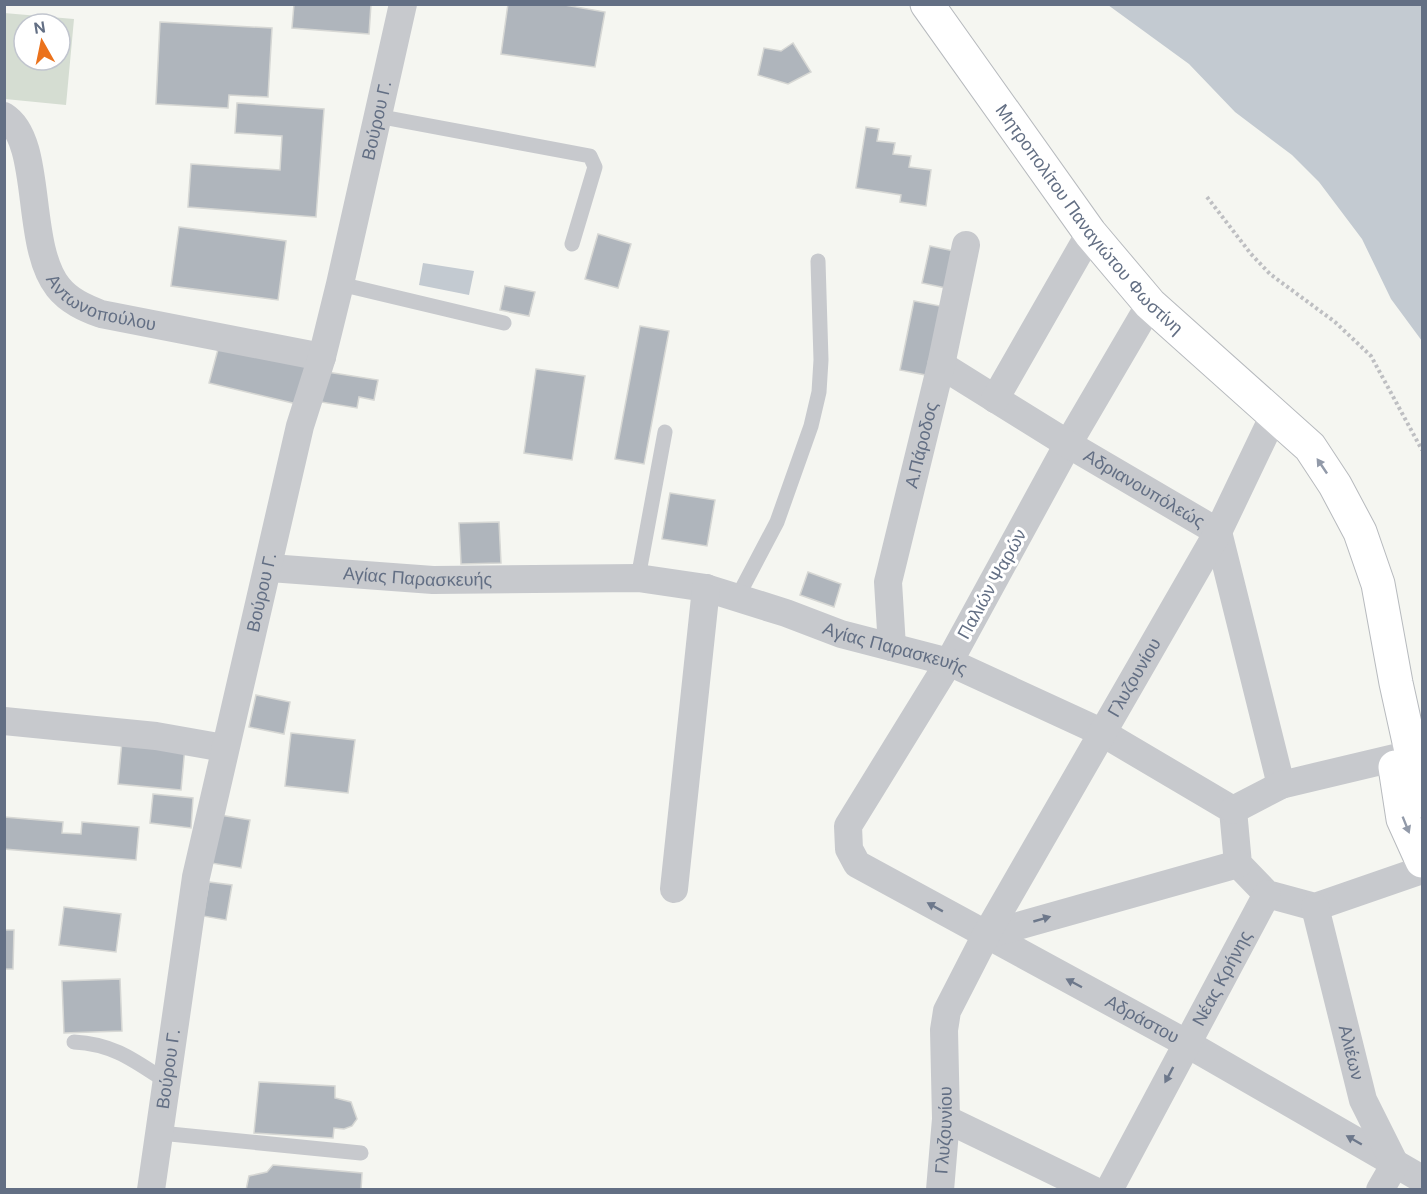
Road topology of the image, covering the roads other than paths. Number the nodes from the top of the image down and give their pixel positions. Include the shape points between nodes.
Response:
1 (403, 4) edge
2 (927, 4) edge
3 (4, 116) edge
4 (377, 116) junction
5 (1090, 233) junction
6 (572, 244) dead end
7 (966, 245) dead end
8 (818, 261) dead end
9 (340, 284) junction
10 (1150, 304) junction
11 (504, 323) dead end
12 (322, 357) junction
13 (941, 365) junction
14 (995, 399) junction
15 (1274, 415) junction
16 (664, 432) dead end
17 (1068, 444) junction
18 (1218, 532) junction
19 (270, 568) junction
20 (638, 578) junction
21 (706, 588) junction
22 (737, 598) junction
23 (892, 647) junction
24 (948, 662) junction
25 (4, 721) edge
26 (1101, 732) junction
27 (224, 748) junction
28 (1402, 756) junction
29 (1281, 785) junction
30 (1422, 801) edge
31 (1233, 810) junction
32 (1422, 861) edge
33 (857, 864) joint
34 (1238, 864) junction
35 (1422, 870) edge
36 (674, 889) dead end
37 (1267, 894) junction
38 (1315, 907) junction
39 (986, 935) junction
40 (74, 1042) dead end
41 (1186, 1043) junction
42 (167, 1082) junction
43 (946, 1119) junction
44 (160, 1133) junction
45 (361, 1153) dead end
46 (1395, 1164) junction
47 (1422, 1179) edge
48 (151, 1190) edge
49 (940, 1190) edge
50 (1093, 1190) edge
51 (1109, 1190) edge
52 (1380, 1190) edge

1 - 4 street, Βούρου Γ.
2 - 5 main road, Μητροπολίτου Παναγιώτου Φωστίνη
3 - 12 street, Αντωνοπούλου via 14,122 24,140 40,252 58,287 79,305 100,314
4 - 6 lane via 590,156 595,167
4 - 9 street, Βούρου Γ.
5 - 10 main road, Μητροπολίτου Παναγιώτου Φωστίνη
5 - 14 street
7 - 13 street, Α.Πάροδος
8 - 22 lane via 821,360 811,426 777,522
9 - 11 lane
9 - 12 street, Βούρου Γ.
10 - 15 main road, Μητροπολίτου Παναγιώτου Φωστίνη
10 - 17 street, Παλιών Ψαρών
12 - 19 street, Βούρου Γ. via 300,426
13 - 14 street, Αδριανουπόλεώς
13 - 23 street, Α.Πάροδος via 888,582
14 - 17 street, Αδριανουπόλεώς
15 - 18 street, Γλυζουνίου
15 - 28 main road via 1284,448 1322,502 1350,554
16 - 20 lane
17 - 18 street, Αδριανουπόλεώς
17 - 24 street, Παλιών Ψαρών
18 - 26 street, Γλυζουνίου
18 - 29 street, Αδριανουπόλεώς
19 - 20 street, Αγίας Παρασκευής via 433,580
19 - 27 street, Βούρου Γ.
20 - 21 street, Αγίας Παρασκευής
21 - 22 street, Αγίας Παρασκευής
21 - 36 street
22 - 23 street, Αγίας Παρασκευής
23 - 24 street, Αγίας Παρασκευής
24 - 26 street, Αγίας Παρασκευής
24 - 33 street, Παλιών Ψαρών via 848,826 849,849
25 - 27 street via 156,736
26 - 31 street, Αγίας Παρασκευής
26 - 39 street, Γλυζουνίου
27 - 42 street, Βούρου Γ. via 196,877
28 - 29 street
28 - 30 main road
28 -> 32 main road via 1403,819
29 - 31 street
31 - 34 street
39 -> 33 street, Αδράστου
34 - 37 street
39 -> 34 street
35 - 38 street
37 - 38 street
37 - 41 street, Νέας Κρήνης
38 - 46 street, Αλιέων via 1363,1101
41 -> 39 street, Αδράστου
39 - 43 street, Γλυζουνίου via 947,1011
40 - 42 lane via 96,1043 119,1051
46 -> 41 street, Αδράστου
41 -> 51 street, Νέας Κρήνης
42 - 44 street, Βούρου Γ.
43 - 49 street, Γλυζουνίου
43 - 50 street
44 - 45 lane
44 - 48 street, Βούρου Γ.
46 - 47 street, Αδράστου
46 - 52 street

